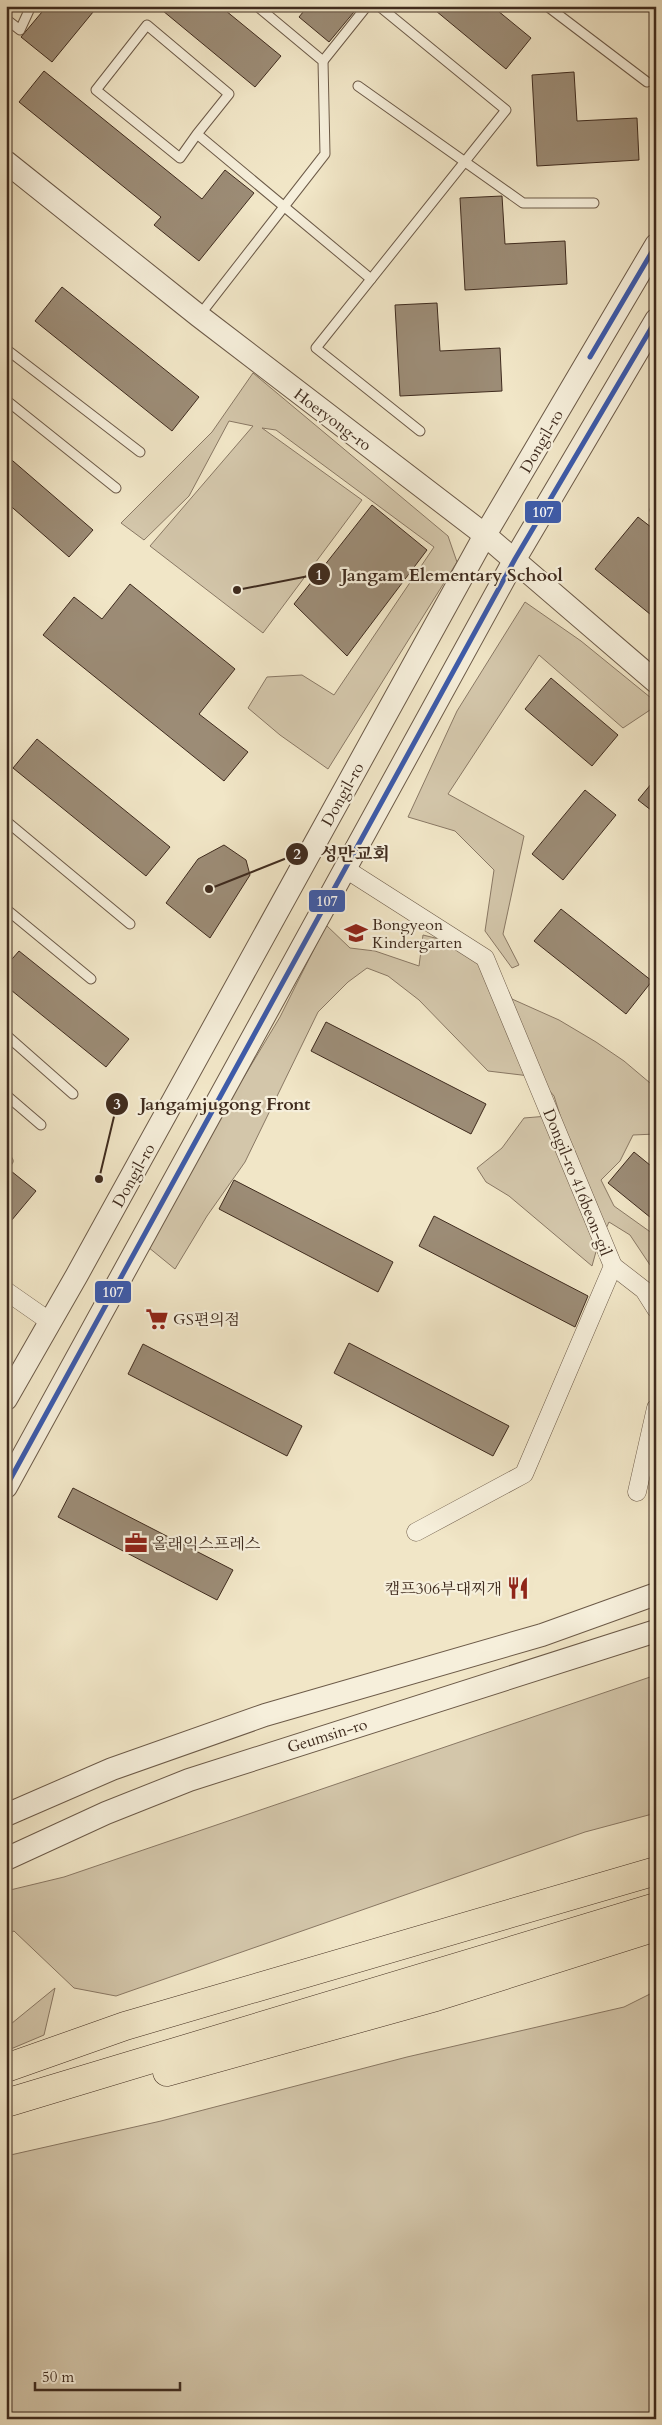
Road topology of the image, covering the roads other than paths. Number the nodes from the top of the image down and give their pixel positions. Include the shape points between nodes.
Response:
1 (31, 6) edge
2 (257, 6) edge
3 (367, 6) edge
4 (379, 6) edge
5 (547, 6) edge
6 (6, 19) edge
7 (323, 61) junction
8 (647, 82) dead end
9 (358, 86) dead end
10 (198, 134) junction
11 (6, 162) edge
12 (464, 163) junction
13 (594, 203) dead end
14 (283, 207) junction
15 (656, 245) edge
16 (371, 279) junction
17 (199, 316) junction
18 (656, 320) edge
19 (7, 351) edge
20 (6, 400) edge
21 (420, 430) dead end
22 (140, 452) dead end
23 (116, 488) dead end
24 (485, 535) junction
25 (515, 559) junction
26 (656, 682) edge
27 (6, 821) edge
28 (344, 868) junction
29 (6, 909) edge
30 (130, 924) dead end
31 (91, 979) dead end
32 (6, 1035) edge
33 (73, 1094) dead end
34 (6, 1095) edge
35 (41, 1125) dead end
36 (613, 1266) junction
37 (6, 1291) edge
38 (656, 1309) edge
39 (50, 1322) junction
40 (6, 1399) edge
41 (656, 1408) edge
42 (6, 1487) edge
43 (637, 1492) dead end
44 (416, 1532) dead end
45 (656, 1594) edge
46 (656, 1632) edge
47 (6, 1815) edge
48 (6, 1859) edge
49 (656, 1871) edge
50 (656, 1892) edge
51 (656, 1908) edge
52 (656, 1927) edge
53 (6, 2068) edge
54 (6, 2086) edge
55 (6, 2102) edge
56 (6, 2118) edge

1 - 6 lane via 20,30
2 - 7 lane
3 - 7 lane
4 - 12 lane via 506,110
5 - 8 lane
7 - 14 lane via 325,154
9 - 12 lane
10 - 10 lane via 229,94 148,25 96,90 180,158
10 - 14 lane
11 - 17 street, Hoeryong-ro
12 - 13 lane via 523,203
12 - 16 lane
14 - 16 lane
14 - 17 lane
15 - 24 street, Dongil-ro
16 - 21 lane via 316,348
17 - 24 street, Hoeryong-ro
18 - 25 street
19 - 22 lane
20 - 23 lane
24 - 25 street, Hoeryong-ro
24 - 39 street, Dongil-ro
25 - 26 street, Hoeryong-ro
25 - 28 street
27 - 30 lane
28 - 36 street, Dongil-ro 416beon-gil via 484,958
28 - 42 street
29 - 31 lane
32 - 33 lane
34 - 35 lane
36 - 38 street via 644,1290
36 - 44 street, Dongil-ro 416beon-gil via 524,1474
37 - 39 street
39 - 40 street, Dongil-ro
41 - 43 street
45 - 47 street via 542,1635 265,1715 112,1770
46 - 48 street, Geumsin-ro via 189,1780 106,1812
49 - 53 highway via 125,2026
50 - 54 highway
51 - 55 highway
52 - 56 highway via 436,1997

